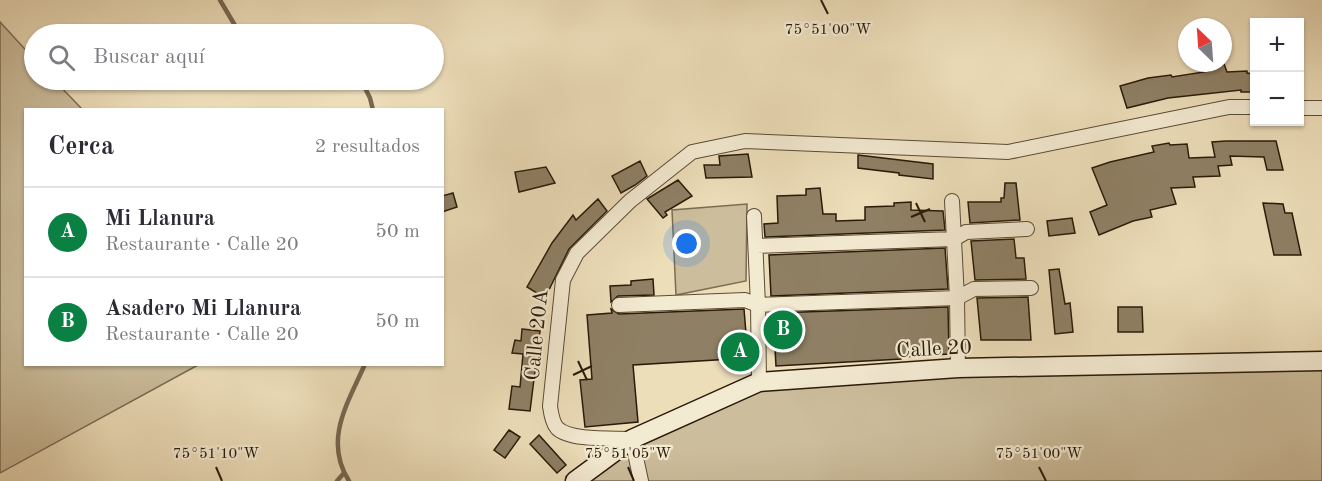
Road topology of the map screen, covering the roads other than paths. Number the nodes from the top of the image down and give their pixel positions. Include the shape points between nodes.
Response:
1 (1250, 107) edge
2 (1304, 108) edge
3 (1322, 108) edge
4 (952, 201) dead end
5 (754, 216) dead end
6 (1027, 229) dead end
7 (954, 238) junction
8 (756, 246) junction
9 (1032, 288) dead end
10 (957, 298) junction
11 (618, 305) dead end
12 (758, 305) junction
13 (1322, 361) edge
14 (958, 368) junction
15 (759, 382) junction
16 (632, 439) junction
17 (575, 481) edge
18 (641, 481) edge

1 - 16 street, Calle 20A via 1229,107 1008,152 745,141 692,152 630,201 590,240 563,280 551,417 567,435
2 - 3 street
4 - 7 street
5 - 8 street
6 - 7 street via 966,232
7 - 8 street
7 - 10 street
8 - 12 street
9 - 10 street via 974,290
10 - 12 street
10 - 14 street
11 - 12 street via 745,300
12 - 15 street
13 - 14 main road, Calle 20
14 - 15 main road, Calle 20
15 - 16 main road, Calle 20
16 - 17 main road, Calle 20
16 - 18 street

